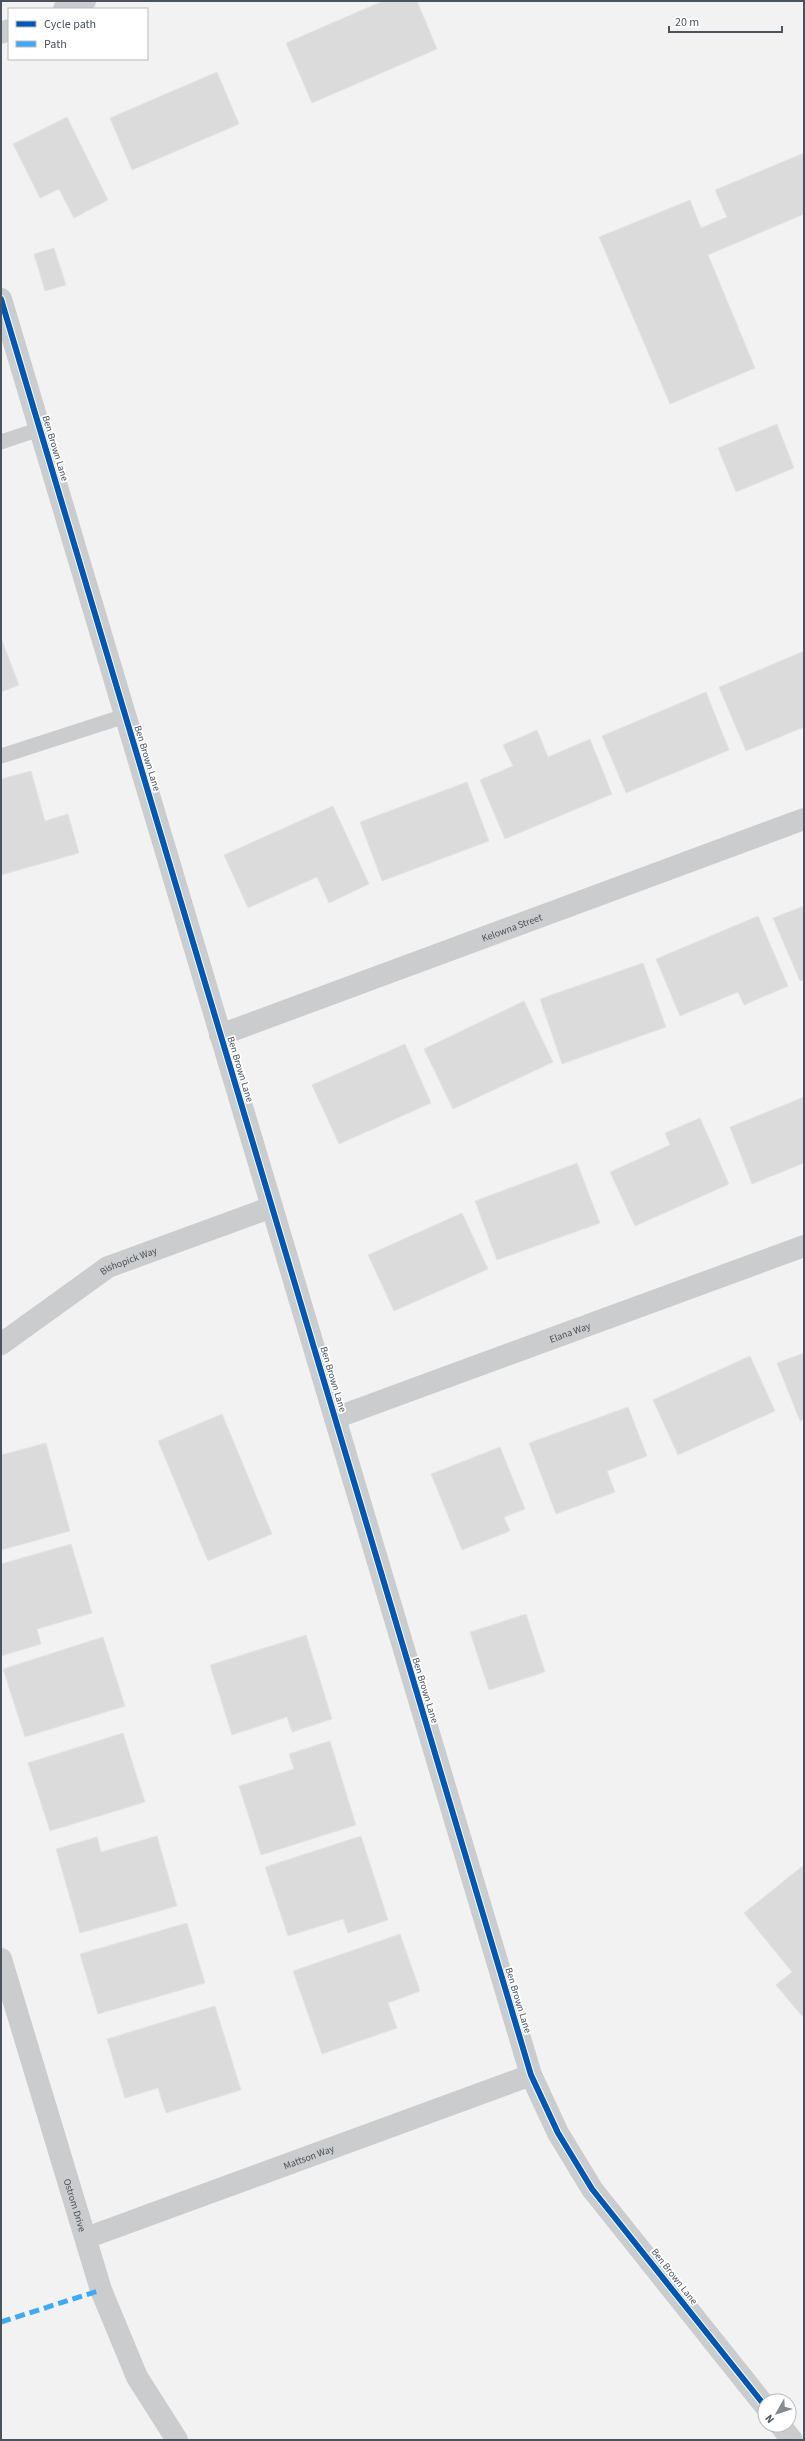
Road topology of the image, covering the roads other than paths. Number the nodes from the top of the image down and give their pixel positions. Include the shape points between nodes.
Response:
1 (85, 1) edge
2 (67, 8) edge
3 (1, 299) edge
4 (40, 429) junction
5 (1, 442) edge
6 (125, 716) junction
7 (1, 756) edge
8 (804, 819) edge
9 (220, 1035) junction
10 (272, 1207) junction
11 (804, 1246) edge
12 (1, 1344) edge
13 (335, 1418) junction
14 (1, 1959) edge
15 (531, 2075) junction
16 (86, 2238) junction
17 (757, 2396) edge
18 (177, 2440) edge

1 - 2 main road
3 - 4 street, Ben Brown Lane
4 - 5 lane
4 - 6 street, Ben Brown Lane
6 - 7 lane
6 - 9 street, Ben Brown Lane
8 - 9 street, Kelowna Street
9 - 10 street, Ben Brown Lane
10 - 12 street, Bishopick Way via 108,1267
10 - 13 street, Ben Brown Lane
11 - 13 street, Elana Way
13 - 15 street, Ben Brown Lane
14 - 16 street, Ostrom Drive
15 - 16 street, Mattson Way
15 - 17 street, Ben Brown Lane via 558,2134 592,2189
16 - 18 street, Ostrom Drive via 101,2290 138,2377

